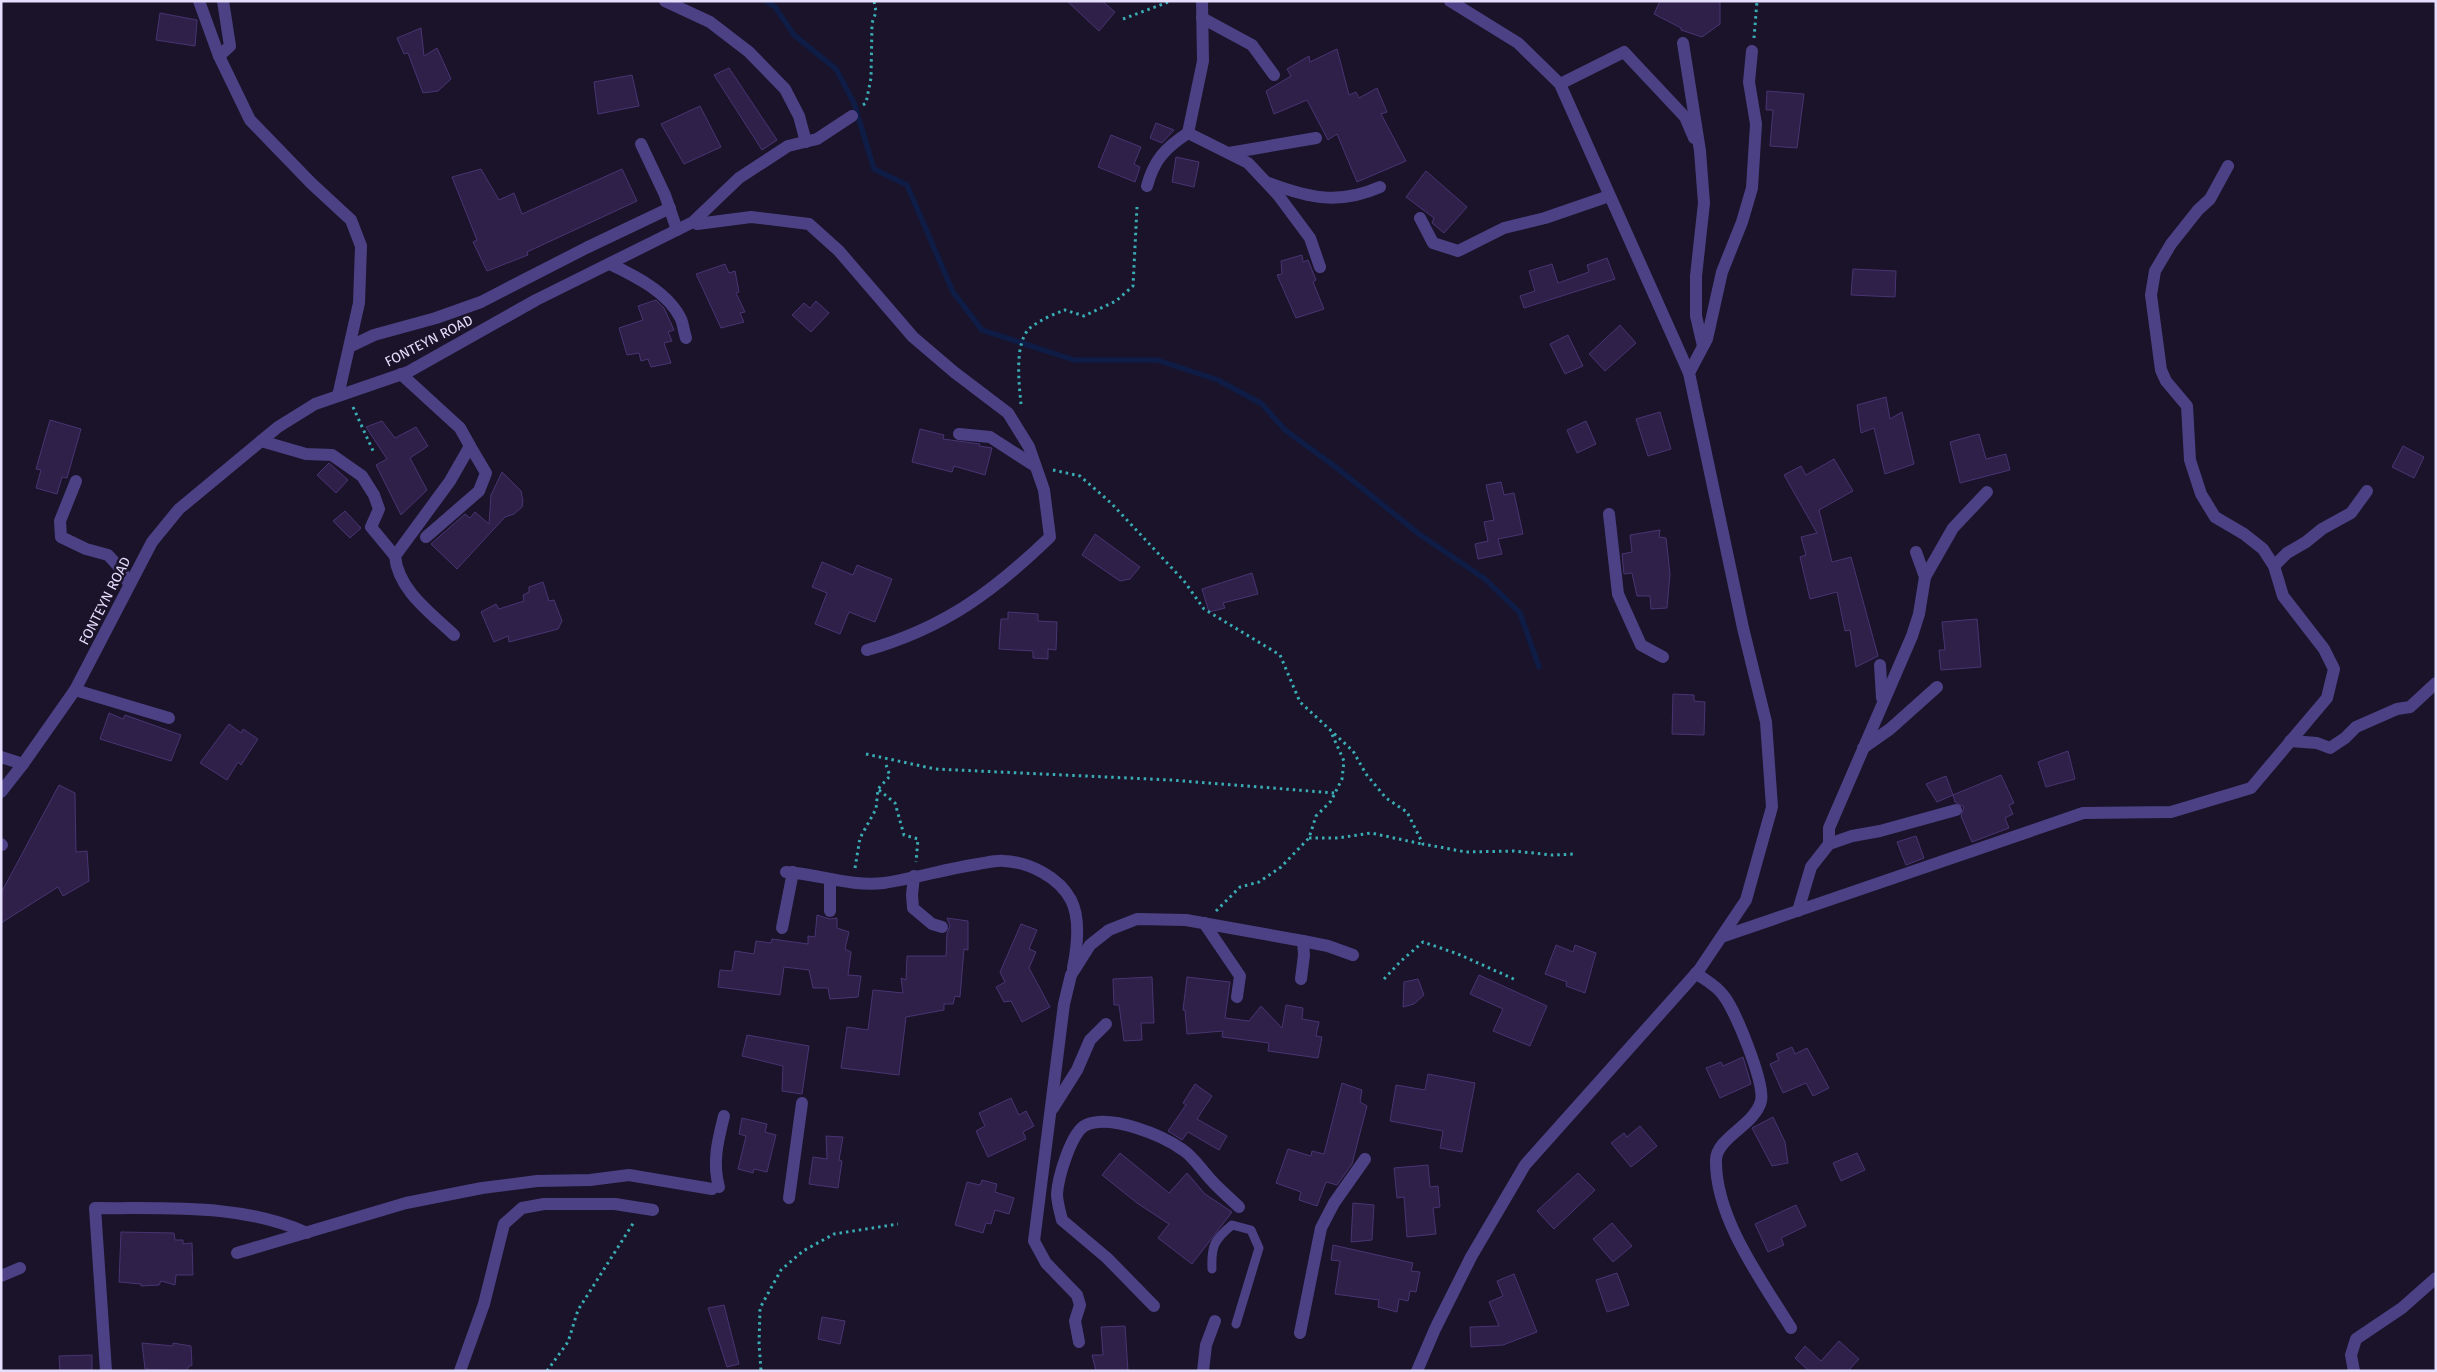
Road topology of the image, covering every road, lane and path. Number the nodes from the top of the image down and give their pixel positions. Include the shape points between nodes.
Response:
1 (198, 1) edge
2 (223, 1) edge
3 (665, 1) edge
4 (874, 1) edge
5 (1171, 1) edge
6 (1202, 1) edge
7 (1450, 1) edge
8 (1757, 1) edge
9 (1202, 18) junction
10 (1123, 19) dead end
11 (1683, 43) dead end
12 (1752, 51) joint
13 (219, 56) junction
14 (1274, 76) dead end
15 (1560, 84) junction
16 (852, 116) joint
17 (1188, 133) junction
18 (1316, 138) dead end
19 (806, 142) junction
20 (640, 144) dead end
21 (1700, 151) junction
22 (1229, 153) junction
23 (2228, 166) dead end
24 (1266, 182) junction
25 (1147, 186) dead end
26 (1380, 186) dead end
27 (1609, 196) junction
28 (1138, 207) dead end
29 (670, 208) junction
30 (1420, 218) dead end
31 (698, 224) dead end
32 (677, 230) junction
33 (610, 264) junction
34 (1320, 268) dead end
35 (686, 338) dead end
36 (351, 346) junction
37 (1703, 346) junction
38 (1689, 373) junction
39 (401, 374) junction
40 (342, 395) junction
41 (1021, 406) dead end
42 (959, 434) dead end
43 (261, 441) junction
44 (470, 446) junction
45 (374, 453) dead end
46 (1040, 467) junction
47 (76, 481) dead end
48 (2367, 491) dead end
49 (1986, 492) dead end
50 (1609, 514) dead end
51 (426, 537) dead end
52 (1916, 552) dead end
53 (396, 556) junction
54 (2274, 566) junction
55 (1925, 577) junction
56 (130, 584) junction
57 (454, 635) dead end
58 (867, 650) dead end
59 (1663, 657) dead end
60 (1880, 665) dead end
61 (2436, 683) edge
62 (1937, 687) dead end
63 (75, 690) junction
64 (1882, 701) junction
65 (169, 718) dead end
66 (1331, 730) junction
67 (2290, 741) junction
68 (1863, 748) junction
69 (866, 754) dead end
70 (1, 757) edge
71 (885, 762) dead end
72 (23, 764) junction
73 (878, 789) junction
74 (1, 792) edge
75 (1335, 793) junction
76 (1956, 810) dead end
77 (1309, 838) junction
78 (1423, 844) junction
79 (1829, 844) junction
80 (1575, 854) dead end
81 (914, 876) junction
82 (830, 879) junction
83 (853, 882) junction
84 (830, 911) dead end
85 (1798, 911) junction
86 (1208, 919) junction
87 (942, 927) dead end
88 (782, 928) dead end
89 (1724, 936) junction
90 (1303, 941) junction
91 (1352, 955) dead end
92 (1696, 973) junction
93 (1071, 975) junction
94 (1301, 979) dead end
95 (1384, 979) dead end
96 (1516, 980) dead end
97 (1237, 997) dead end
98 (1106, 1024) dead end
99 (802, 1103) dead end
100 (724, 1116) dead end
101 (1049, 1117) junction
102 (1365, 1159) dead end
103 (789, 1198) dead end
104 (1240, 1207) dead end
105 (653, 1210) joint
106 (898, 1224) dead end
107 (307, 1233) junction
108 (237, 1253) dead end
109 (20, 1268) dead end
110 (1212, 1269) dead end
111 (1, 1276) edge
112 (2436, 1278) edge
113 (1154, 1306) dead end
114 (1215, 1321) dead end
115 (1236, 1324) dead end
116 (1792, 1328) dead end
117 (1300, 1333) dead end
118 (1079, 1342) dead end
119 (761, 1370) edge
120 (106, 1371) edge
121 (460, 1371) edge
122 (547, 1371) edge
123 (1203, 1371) edge
124 (1417, 1371) edge
125 (2354, 1371) edge

1 - 13 street
2 - 13 street via 230,46
3 - 19 street via 710,22 749,52 785,89 799,116
4 - 16 path via 876,12 872,23 866,103
5 - 10 path
6 - 9 street
7 - 15 street via 1518,43
8 - 12 path
9 - 14 street via 1252,45
9 - 17 street via 1203,61
11 - 21 street
12 - 37 street via 1749,82 1756,124 1752,188 1722,272
13 - 36 street via 250,120 351,220 361,246 360,303
15 - 21 street via 1624,52 1685,117
15 - 27 street
16 - 19 street, FONTEYN ROAD via 817,139
17 - 22 street
17 - 25 street via 1152,167
18 - 22 street
19 - 32 street, FONTEYN ROAD via 788,146 739,178 693,222
20 - 29 street
21 - 37 street via 1704,203 1696,276 1696,316
22 - 24 street via 1248,163
23 - 54 street via 2210,199 2170,244 2155,271 2151,296 2156,347 2166,381 2187,406 2190,460 2201,494 2216,517 2263,549
24 - 26 street via 1291,192 1325,199 1361,195
24 - 34 street via 1310,238
27 - 30 street via 1504,228 1458,251 1433,243
27 - 38 street
28 - 41 path via 1133,286 1116,301 1084,316 1066,310 1029,328 1019,357
29 - 32 street
29 - 36 street via 481,302 374,335
31 - 46 street via 751,217 809,224 839,251 913,337 1008,413
32 - 33 street, FONTEYN ROAD
33 - 35 street via 663,296 680,318
33 - 39 street, FONTEYN ROAD via 536,300
36 - 40 street
37 - 38 street
38 - 89 street via 1766,722 1772,807 1746,900
39 - 40 street, FONTEYN ROAD
39 - 44 street via 460,428
40 - 43 street, FONTEYN ROAD via 315,404
40 - 45 path
42 - 46 street via 990,437
43 - 53 street via 306,454 332,455 362,476 374,495 378,509 371,527
43 - 56 street, FONTEYN ROAD via 179,509 152,542
44 - 51 street via 486,473 479,490
44 - 53 street via 450,481
46 - 58 street via 1050,537 1014,572 944,621 903,640
46 - 66 path via 1080,476 1145,537 1204,609 1280,654 1300,702
47 - 56 street via 60,522 61,537 108,555
48 - 54 street via 2352,513 2286,553
49 - 55 street via 1953,528
50 - 59 street via 1618,594 1641,645
52 - 55 street
53 - 57 street via 397,570 414,596
54 - 67 street via 2283,596 2324,649 2334,669 2327,698
55 - 64 street via 1912,636
56 - 63 street, FONTEYN ROAD
60 - 64 street
61 - 67 street via 2410,707 2356,726 2330,748 2317,743
62 - 68 street via 1890,729
63 - 65 street
63 - 72 street, FONTEYN ROAD
64 - 68 street
66 - 75 path via 1344,761 1342,779
66 - 78 path via 1353,751 1366,774 1386,798 1407,812
67 - 85 street via 2251,788 2171,812 2083,812
68 - 79 street via 1829,828
69 - 75 path via 935,769 1161,780
70 - 72 street
71 - 73 path via 890,776
72 - 74 street
73 - 81 path via 895,803 904,835 918,839
73 - 83 path via 876,809 860,838
75 - 77 path via 1316,816
76 - 79 street
77 - 78 path via 1371,833
77 - 86 path via 1274,872 1259,882 1240,887
78 - 80 path via 1466,852
79 - 85 street via 1811,867
81 - 83 street via 883,883
81 - 87 street via 913,908 932,924
81 - 93 street via 1003,861 1030,865 1056,882 1072,900 1076,948
82 - 83 street
82 - 84 street
82 - 88 street via 790,872
85 - 89 street
86 - 90 street
86 - 93 street via 1137,919 1109,930 1090,945
86 - 97 street via 1240,976
89 - 92 street
90 - 91 street
90 - 94 street
92 - 116 street via 1722,993 1737,1016 1760,1084 1761,1101 1748,1123 1724,1143 1716,1158 1718,1184 1736,1238
92 - 124 street via 1524,1165 1471,1257
93 - 101 street
95 - 96 path via 1423,942
98 - 101 street via 1090,1040 1077,1070
99 - 103 street
100 - 107 street via 716,1147 715,1188 629,1175 538,1181 482,1188 406,1204
101 - 118 street via 1034,1240 1046,1263 1077,1295 1080,1304 1076,1320
102 - 117 street via 1321,1228
104 - 113 street via 1185,1150 1128,1126 1100,1121 1084,1126 1074,1139 1063,1166 1057,1194 1062,1220 1107,1258
105 - 121 street via 615,1204 544,1204 522,1208 504,1224 484,1304
105 - 122 path via 634,1222 578,1310 568,1342
106 - 119 path via 834,1234 803,1251 781,1270 760,1308
107 - 108 street
107 - 120 street via 286,1223 246,1214 95,1208
109 - 111 street
110 - 115 lane via 1211,1250 1218,1237 1232,1225 1251,1230 1259,1248
112 - 125 street via 2402,1308 2356,1339 2351,1355
114 - 123 street via 1206,1345

